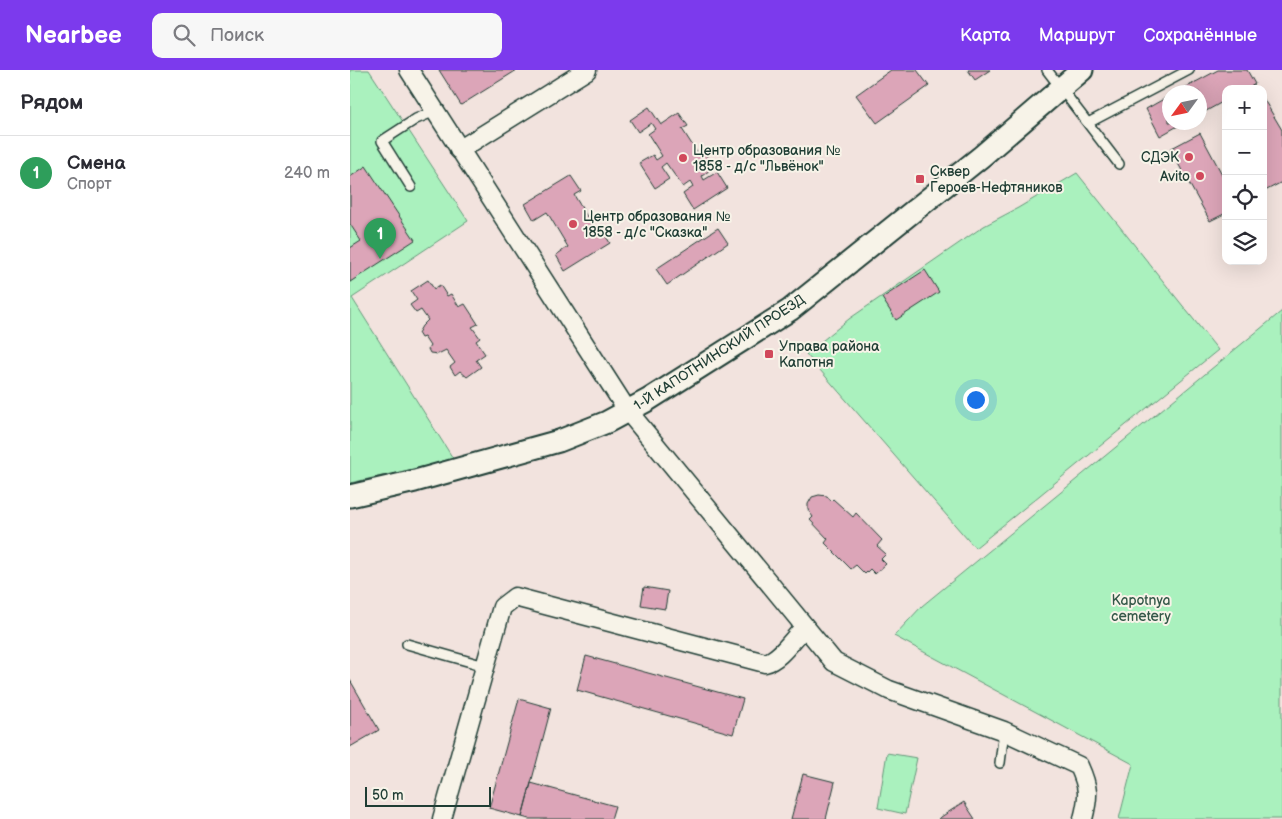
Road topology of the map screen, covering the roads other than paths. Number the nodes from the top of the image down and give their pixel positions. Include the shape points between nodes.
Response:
1 (409, 70) edge
2 (587, 70) edge
3 (1047, 70) edge
4 (1082, 70) edge
5 (1189, 70) edge
6 (1061, 88) junction
7 (435, 111) junction
8 (1088, 123) junction
9 (459, 150) junction
10 (1119, 164) dead end
11 (411, 187) dead end
12 (627, 410) junction
13 (350, 496) edge
14 (805, 627) junction
15 (407, 644) dead end
16 (485, 666) junction
17 (1004, 731) junction
18 (1000, 763) dead end
19 (442, 819) edge
20 (1083, 819) edge

1 - 7 street
2 - 9 street
3 - 6 lane
4 - 6 street, 1-Й КАПОТНИНСКИЙ ПРОЕЗД
5 - 8 lane
6 - 8 lane
6 - 12 street, 1-Й КАПОТНИНСКИЙ ПРОЕЗД via 982,156 790,310
7 - 9 street
7 - 11 lane via 382,141
8 - 10 lane
9 - 12 street
12 - 13 street, 1-Й КАПОТНИНСКИЙ ПРОЕЗД via 592,428 538,448
12 - 14 street
14 - 16 street via 777,658 765,663 515,597 502,607
14 - 17 street via 834,662 889,690
15 - 16 lane
16 - 19 street
17 - 18 lane
17 - 20 street via 1079,766 1087,784

